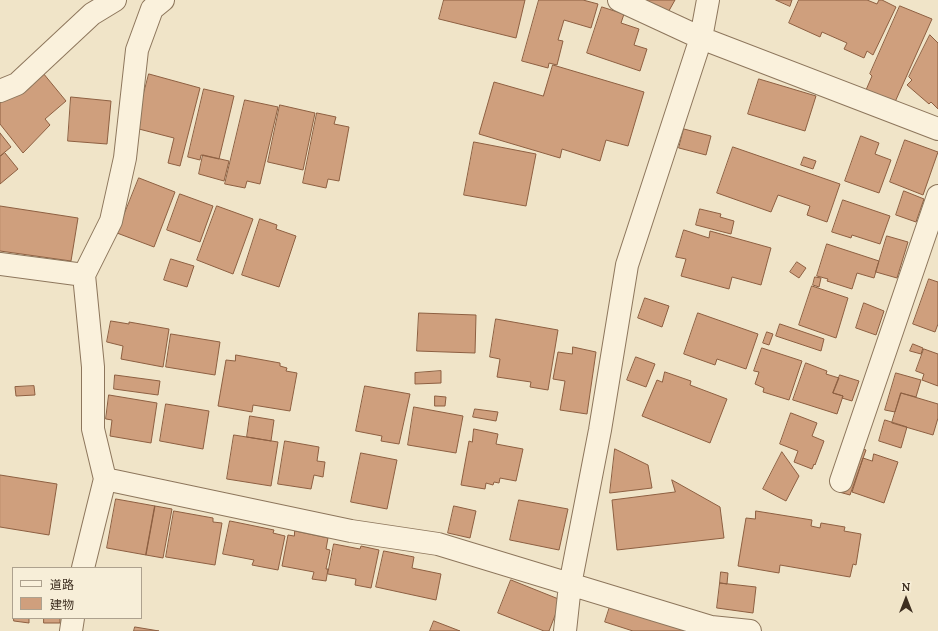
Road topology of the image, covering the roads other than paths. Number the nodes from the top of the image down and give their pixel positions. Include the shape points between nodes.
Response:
1 (115, 0) edge
2 (163, 0) edge
3 (619, 0) edge
4 (708, 0) edge
5 (701, 38) junction
6 (0, 91) edge
7 (938, 129) edge
8 (938, 196) edge
9 (0, 264) edge
10 (84, 275) junction
11 (105, 479) junction
12 (841, 481) dead end
13 (83, 567) edge
14 (570, 585) junction
15 (73, 619) edge
16 (71, 631) edge
17 (565, 631) edge
18 (750, 631) edge

1 - 6 street via 92,14 18,84
2 - 10 street via 152,9 137,50 125,158 111,221
3 - 5 street
4 - 5 street
5 - 7 street
5 - 14 street via 627,265 600,430
8 - 12 street
9 - 10 street
10 - 11 street via 93,367 93,429
11 - 13 street
11 - 14 street via 351,531 438,544
14 - 17 street
14 - 18 street via 711,627
15 - 16 street

